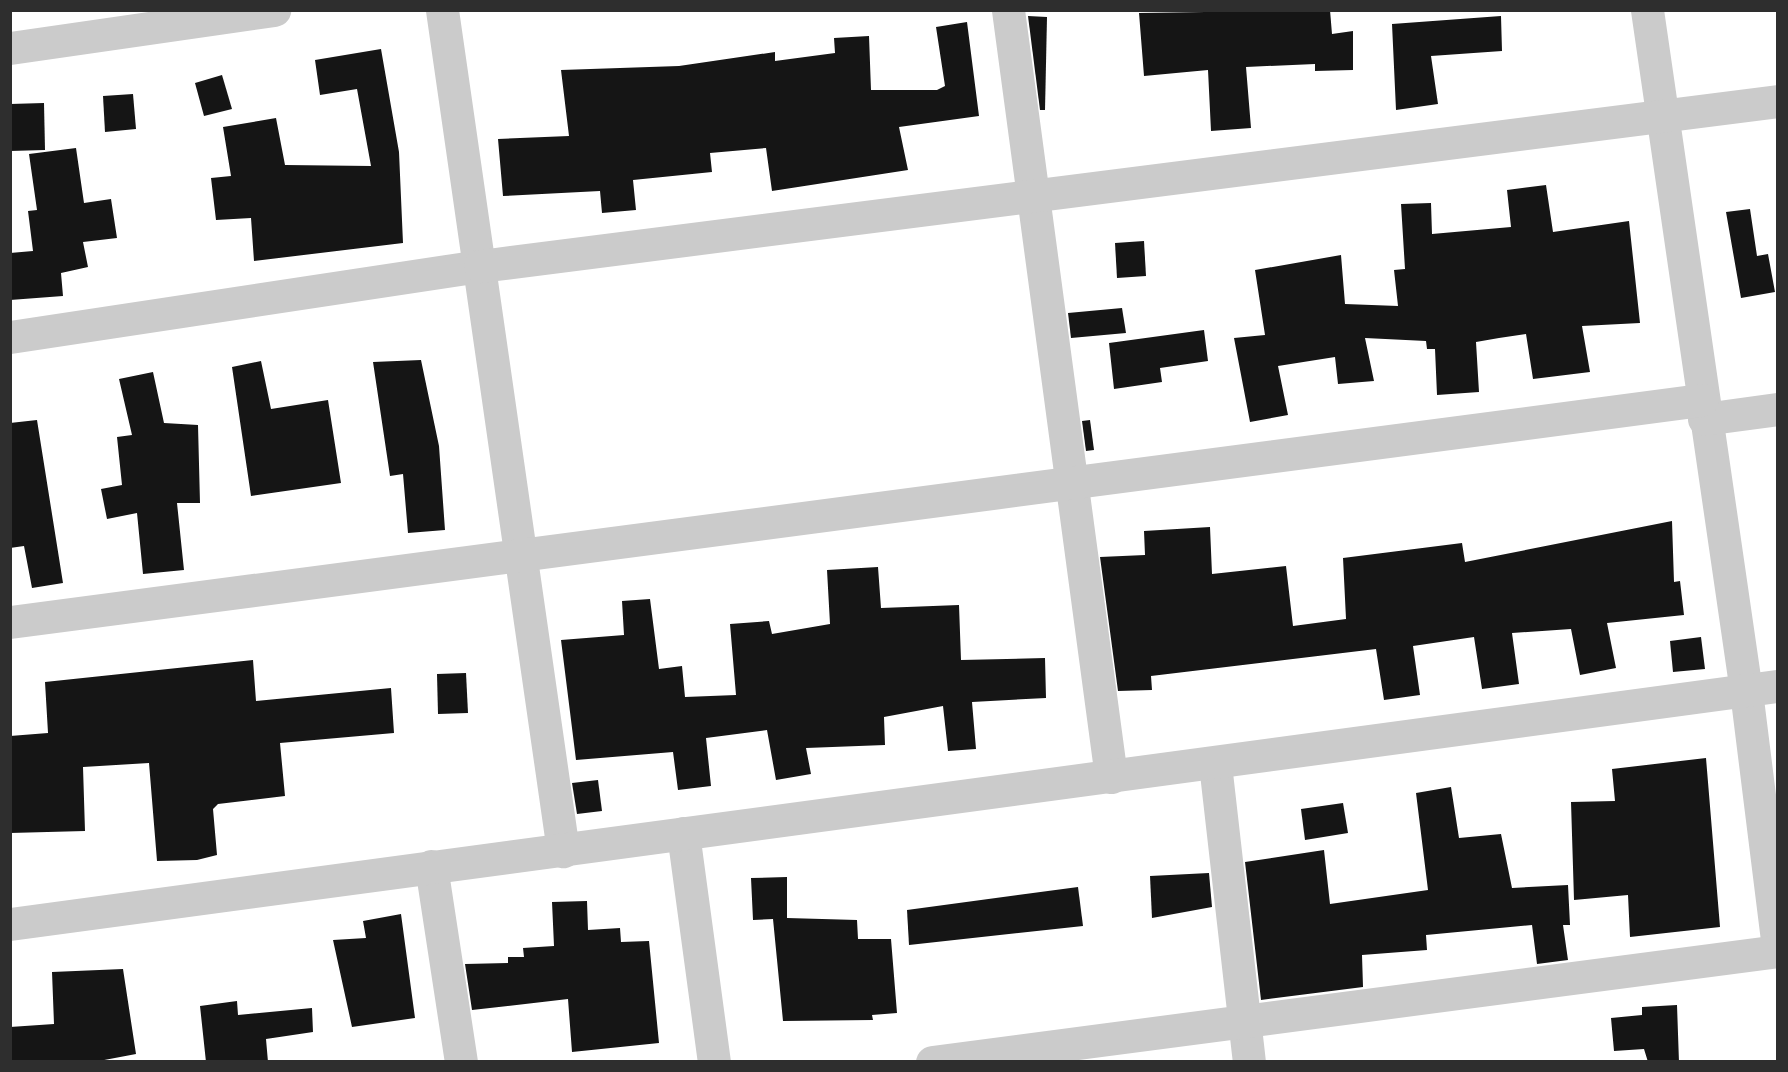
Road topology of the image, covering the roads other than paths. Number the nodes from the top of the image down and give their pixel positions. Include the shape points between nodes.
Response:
1 (274, 10) edge
2 (442, 10) edge
3 (1008, 10) edge
4 (1647, 10) edge
5 (10, 48) edge
6 (1778, 101) edge
7 (1662, 116) junction
8 (1034, 196) junction
9 (480, 266) junction
10 (10, 337) edge
11 (1703, 409) junction
12 (1778, 409) edge
13 (1073, 482) junction
14 (520, 555) junction
15 (10, 622) edge
16 (1762, 689) edge
17 (1215, 764) junction
18 (1111, 777) junction
19 (683, 833) junction
20 (563, 851) junction
21 (431, 866) junction
22 (10, 924) edge
23 (1778, 950) edge
24 (1244, 1017) junction
25 (460, 1062) edge
26 (714, 1062) edge
27 (932, 1062) edge
28 (1249, 1062) edge

1 - 5 street
2 - 9 street
3 - 8 street
4 - 7 street
6 - 7 street
7 - 8 street
7 - 11 street
8 - 9 street
8 - 13 street
9 - 10 street
9 - 14 street
11 - 12 street
11 - 13 street
11 - 16 street
13 - 14 street
13 - 18 street
14 - 15 street
14 - 20 street
16 - 17 street
16 - 23 street
17 - 18 street
17 - 24 street
18 - 19 street
19 - 20 street
19 - 26 street
20 - 21 street
21 - 22 street
21 - 25 street
23 - 24 street
24 - 27 street
24 - 28 street

